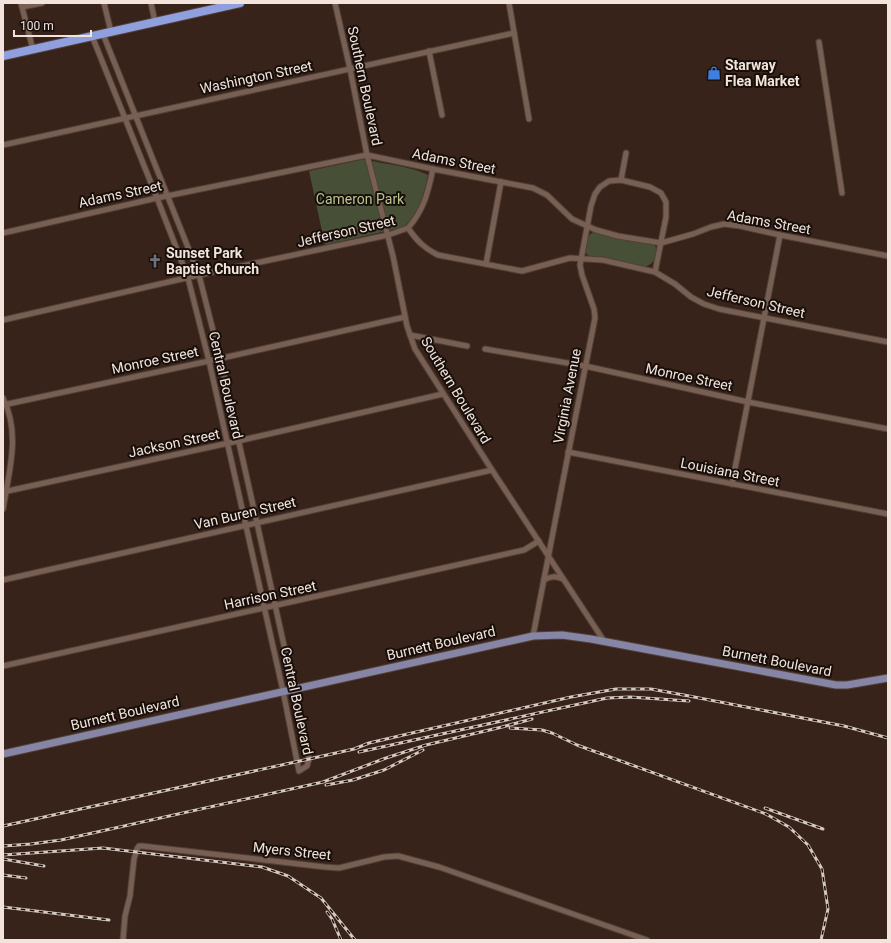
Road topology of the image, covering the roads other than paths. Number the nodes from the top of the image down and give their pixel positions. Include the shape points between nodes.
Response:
1 (42, 3) edge
2 (104, 3) edge
3 (152, 3) edge
4 (240, 3) edge
5 (335, 3) edge
6 (509, 3) edge
7 (22, 5) edge
8 (155, 22) junction
9 (107, 33) junction
10 (514, 33) junction
11 (92, 36) junction
12 (820, 42) dead end
13 (33, 50) junction
14 (429, 51) junction
15 (3, 56) edge
16 (350, 69) junction
17 (442, 115) dead end
18 (136, 116) junction
19 (125, 118) junction
20 (529, 118) dead end
21 (3, 145) edge
22 (626, 153) dead end
23 (367, 155) junction
24 (433, 169) junction
25 (621, 180) junction
26 (501, 182) junction
27 (842, 193) dead end
28 (168, 196) junction
29 (157, 198) junction
30 (587, 226) junction
31 (408, 228) junction
32 (3, 233) edge
33 (388, 235) junction
34 (780, 235) junction
35 (661, 243) junction
36 (888, 256) edge
37 (582, 259) junction
38 (486, 264) junction
39 (655, 272) junction
40 (199, 275) junction
41 (188, 278) junction
42 (405, 317) junction
43 (764, 318) junction
44 (3, 320) edge
45 (410, 335) junction
46 (888, 342) edge
47 (466, 346) dead end
48 (485, 349) dead end
49 (220, 358) junction
50 (209, 361) junction
51 (586, 366) junction
52 (443, 394) junction
53 (3, 398) edge
54 (748, 402) junction
55 (4, 405) edge
56 (888, 429) edge
57 (238, 441) junction
58 (227, 444) junction
59 (568, 452) junction
60 (492, 470) junction
61 (732, 484) junction
62 (4, 492) edge
63 (3, 509) edge
64 (888, 514) edge
65 (257, 523) junction
66 (245, 525) junction
67 (539, 541) junction
68 (549, 557) junction
69 (3, 580) edge
70 (544, 580) junction
71 (564, 580) junction
72 (275, 606) junction
73 (263, 608) junction
74 (533, 636) junction
75 (604, 641) junction
76 (3, 666) edge
77 (888, 678) edge
78 (294, 689) junction
79 (283, 691) junction
80 (3, 754) edge
81 (123, 940) edge
82 (645, 940) edge

1 - 7 street
2 - 9 street, Central Boulevard
3 - 8 street
4 - 8 highway
5 - 16 street, Southern Boulevard
6 - 10 street
7 - 13 street
8 - 9 highway
9 - 11 highway
9 - 18 street, Central Boulevard
10 - 14 street, Washington Street
10 - 20 street
11 - 13 highway
11 - 19 street, Central Boulevard
12 - 27 street
13 - 15 highway
14 - 16 street, Washington Street
14 - 17 street
16 - 18 street, Washington Street
16 - 23 street, Southern Boulevard
18 - 19 street, Washington Street
18 - 28 street, Central Boulevard
19 - 21 street, Washington Street
19 - 29 street, Central Boulevard
22 - 25 street
23 - 24 street, Adams Street
23 - 28 street, Adams Street
23 - 33 street, Southern Boulevard
24 - 26 street, Adams Street
24 - 31 street via 423,207
25 - 30 street, Virginia Avenue via 609,182 597,191
25 - 35 street via 650,187 660,193 666,202
26 - 30 street, Adams Street via 533,188 547,196 572,219
26 - 38 street
28 - 29 street, Adams Street
28 - 40 street, Central Boulevard
29 - 32 street, Adams Street
29 - 41 street, Central Boulevard
30 - 35 street, Adams Street via 618,236
30 - 37 street, Virginia Avenue
31 - 33 street, Jefferson Street
31 - 38 street, Jefferson Street via 427,250 438,255
33 - 40 street, Jefferson Street
33 - 42 street, Southern Boulevard
34 - 35 street, Adams Street via 724,224
34 - 36 street, Adams Street
34 - 43 street
35 - 39 street
37 - 38 street, Jefferson Street via 570,258 522,270
37 - 39 street, Jefferson Street via 603,260
37 - 51 street, Virginia Avenue via 582,275 595,318
39 - 43 street, Jefferson Street via 704,304
40 - 41 street, Jefferson Street
40 - 49 street, Central Boulevard
41 - 44 street, Jefferson Street
41 - 50 street, Central Boulevard
42 - 45 street, Southern Boulevard
42 - 49 street, Monroe Street
43 - 46 street, Jefferson Street
43 - 54 street
45 - 47 street
45 - 52 street, Southern Boulevard via 418,355
48 - 51 street, Monroe Street
49 - 50 street, Monroe Street
49 - 57 street, Central Boulevard
50 - 55 street, Monroe Street
50 - 58 street, Central Boulevard
51 - 54 street, Monroe Street
51 - 59 street, Virginia Avenue
52 - 57 street, Jackson Street
52 - 60 street, Southern Boulevard
53 - 55 street
54 - 56 street, Monroe Street
54 - 61 street
55 - 62 street via 12,422 13,434
57 - 58 street, Jackson Street
57 - 65 street, Central Boulevard
58 - 62 street, Jackson Street
58 - 66 street, Central Boulevard
59 - 61 street, Louisiana Street
59 - 68 street, Virginia Avenue
60 - 65 street, Van Buren Street
60 - 67 street, Southern Boulevard
61 - 64 street, Louisiana Street
62 - 63 street
65 - 66 street, Van Buren Street
65 - 72 street, Central Boulevard
66 - 69 street, Van Buren Street
66 - 73 street, Central Boulevard
67 - 68 street, Southern Boulevard
67 - 72 street, Harrison Street via 524,550
68 - 70 street, Virginia Avenue
68 - 71 street, Southern Boulevard
70 - 71 street via 556,576
70 - 74 street, Virginia Avenue
71 - 75 street, Southern Boulevard
72 - 73 street, Harrison Street
72 - 78 street, Central Boulevard
73 - 76 street, Harrison Street
73 - 79 street, Central Boulevard
74 - 75 main road, Burnett Boulevard via 562,634
74 - 78 main road, Burnett Boulevard
75 - 77 main road, Burnett Boulevard via 823,684 847,685
78 - 79 main road, Burnett Boulevard
78 - 79 street, Central Boulevard via 309,760 307,766 299,771
79 - 80 main road, Burnett Boulevard
81 - 82 street, Myers Street via 134,859 139,846 334,868 390,856 407,858

